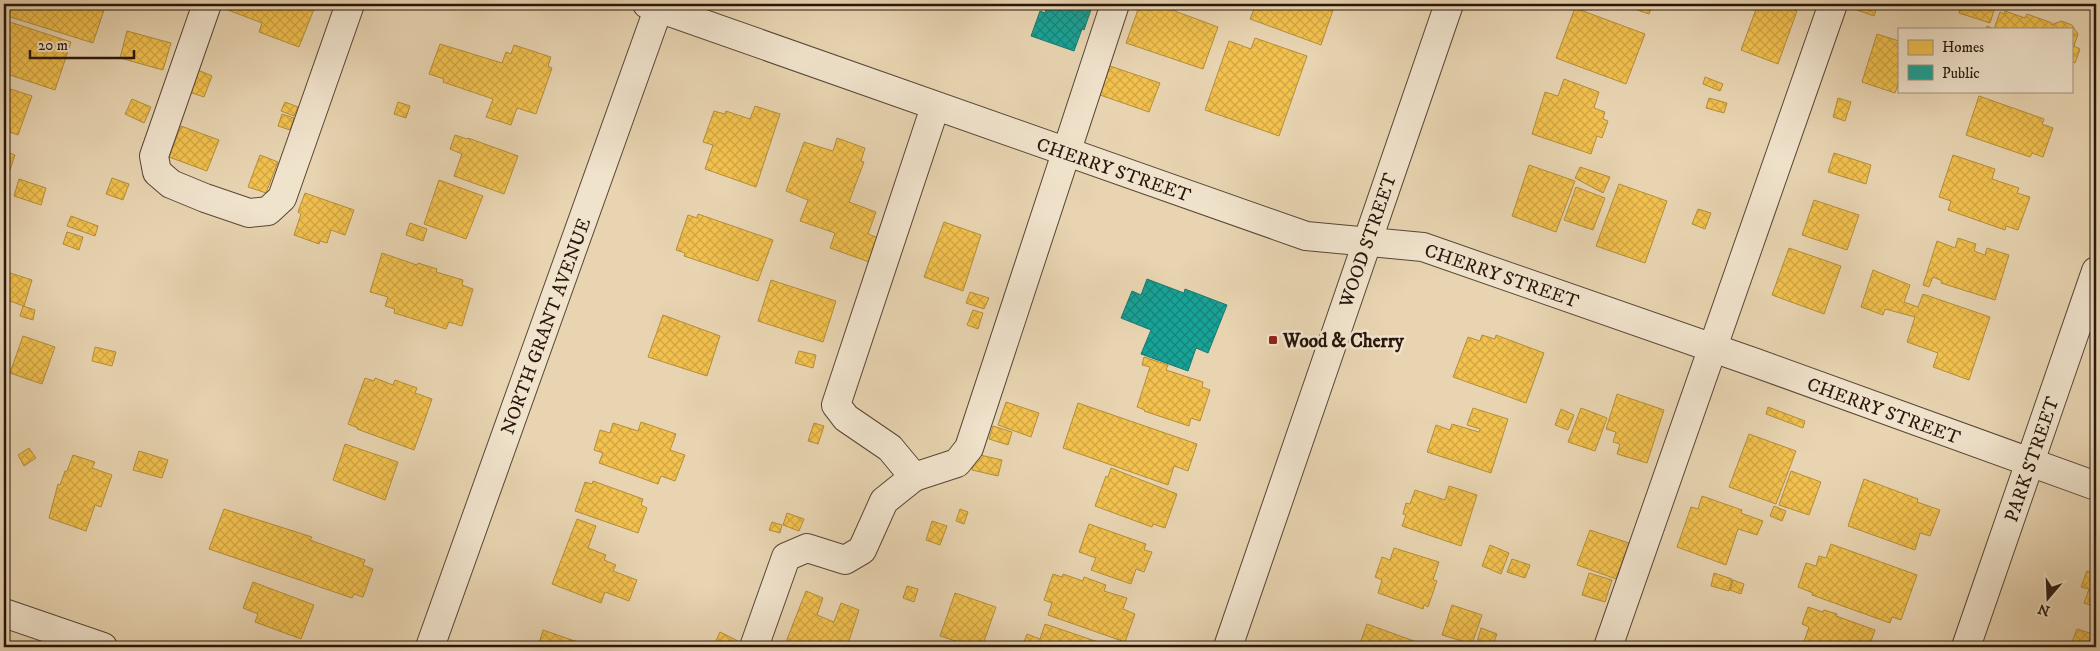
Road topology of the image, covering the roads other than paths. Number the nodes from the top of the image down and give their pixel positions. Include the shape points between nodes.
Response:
1 (207, 4) edge
2 (350, 4) edge
3 (1115, 4) edge
4 (1449, 4) edge
5 (1832, 4) edge
6 (655, 5) edge
7 (935, 106) junction
8 (1066, 151) junction
9 (1366, 240) junction
10 (2096, 270) edge
11 (1713, 349) junction
12 (2030, 463) junction
13 (914, 476) junction
14 (2096, 486) edge
15 (4, 614) edge
16 (103, 647) edge
17 (430, 647) edge
18 (754, 647) edge
19 (1228, 647) edge
20 (1608, 647) edge
21 (1966, 647) edge

1 - 2 street via 154,156 157,172 171,184 248,213 268,211 282,198
3 - 8 street
4 - 9 street, WOOD STREET
5 - 11 street
6 - 7 street, CHERRY STREET
6 - 17 street, NORTH GRANT AVENUE
7 - 8 street, CHERRY STREET
7 - 13 street via 836,405 846,418 890,448
8 - 9 street, CHERRY STREET via 1306,236
8 - 13 street via 969,448 956,463
9 - 11 street, CHERRY STREET via 1423,247
9 - 19 street, WOOD STREET
10 - 12 street, PARK STREET
11 - 12 street, CHERRY STREET
11 - 20 street
12 - 14 street, CHERRY STREET
12 - 21 street, PARK STREET
13 - 18 street via 884,501 862,550 845,560 807,548 786,557
15 - 16 street

